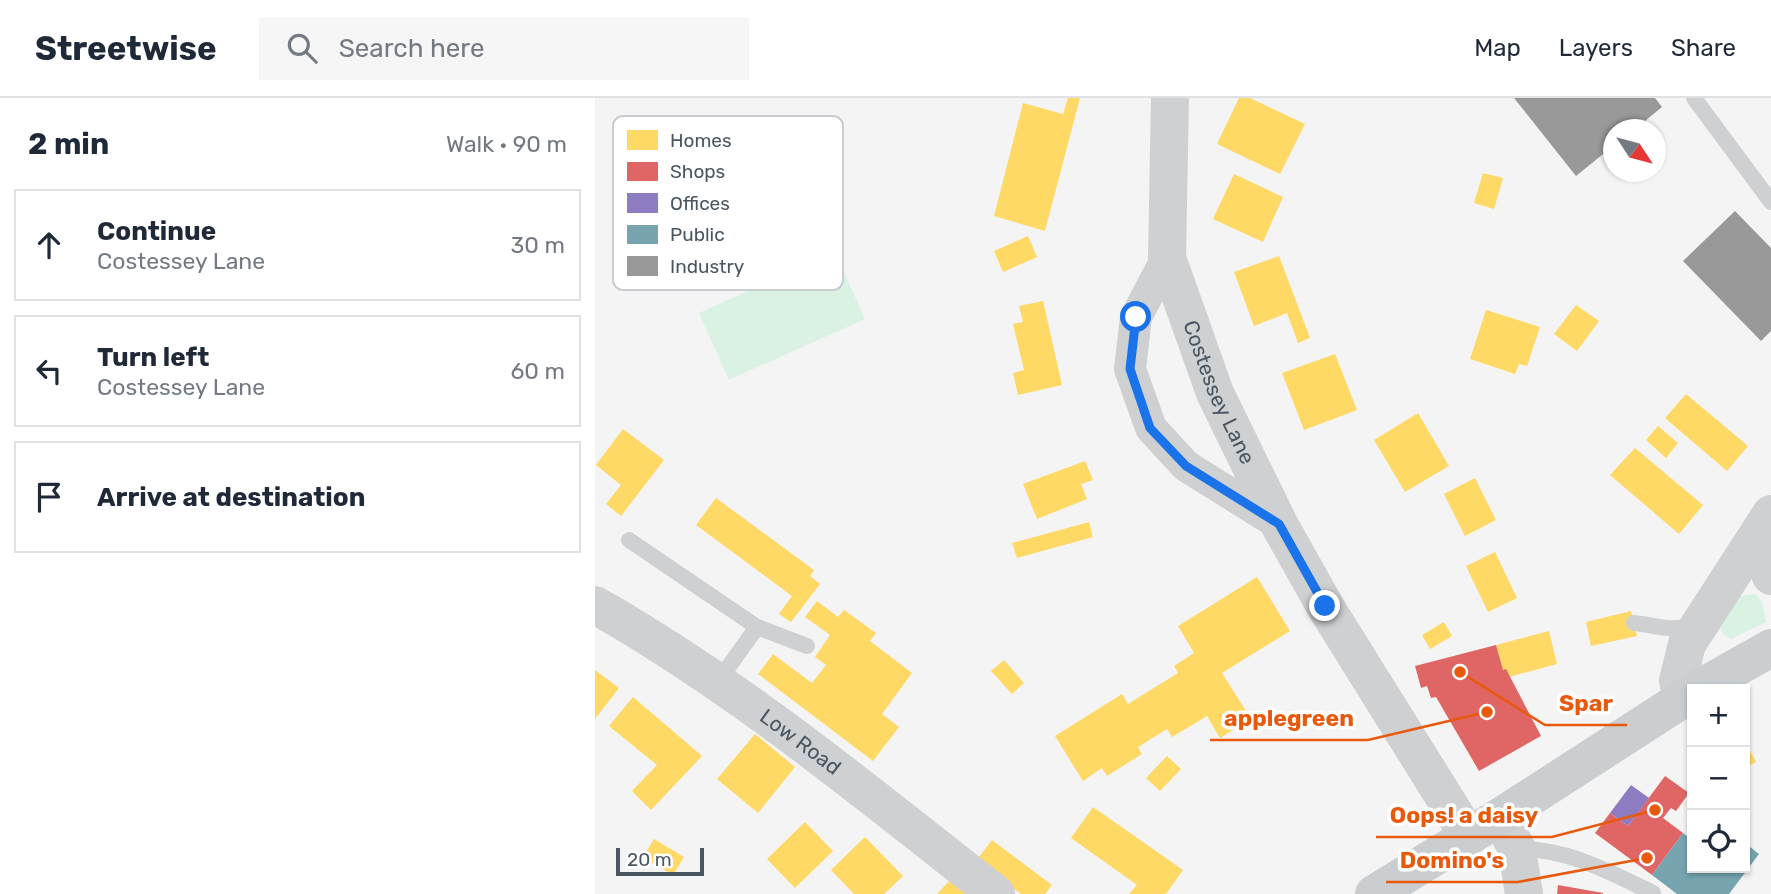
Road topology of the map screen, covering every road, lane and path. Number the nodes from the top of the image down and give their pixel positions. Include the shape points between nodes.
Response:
1 (1170, 98) edge
2 (1694, 98) edge
3 (1771, 202) edge
4 (1167, 258) junction
5 (1771, 514) edge
6 (1279, 524) junction
7 (629, 540) dead end
8 (1771, 577) edge
9 (595, 605) edge
10 (1710, 606) junction
11 (1634, 623) dead end
12 (757, 627) junction
13 (807, 646) dead end
14 (1771, 649) edge
15 (717, 683) junction
16 (1707, 684) edge
17 (1687, 689) edge
18 (1687, 696) edge
19 (1495, 834) junction
20 (1653, 893) edge
21 (996, 894) edge
22 (1374, 894) edge
23 (1524, 894) edge

1 - 4 street, Costessey Lane
2 - 3 lane
4 - 6 street, Costessey Lane via 1215,393
4 - 6 street, Costessey Lane via 1136,317 1130,369 1150,428 1186,466
5 - 8 street via 1766,562
5 - 10 street
6 - 19 street, Costessey Lane via 1325,606
7 - 12 lane
8 - 10 street
9 - 15 street, Low Road
10 - 11 lane via 1680,629
10 - 17 street via 1687,644 1678,681
12 - 13 lane
12 - 15 lane
14 - 16 main road
15 - 21 street, Low Road via 841,772
18 - 19 main road
19 - 20 lane via 1581,859
19 - 22 main road
19 - 23 street

